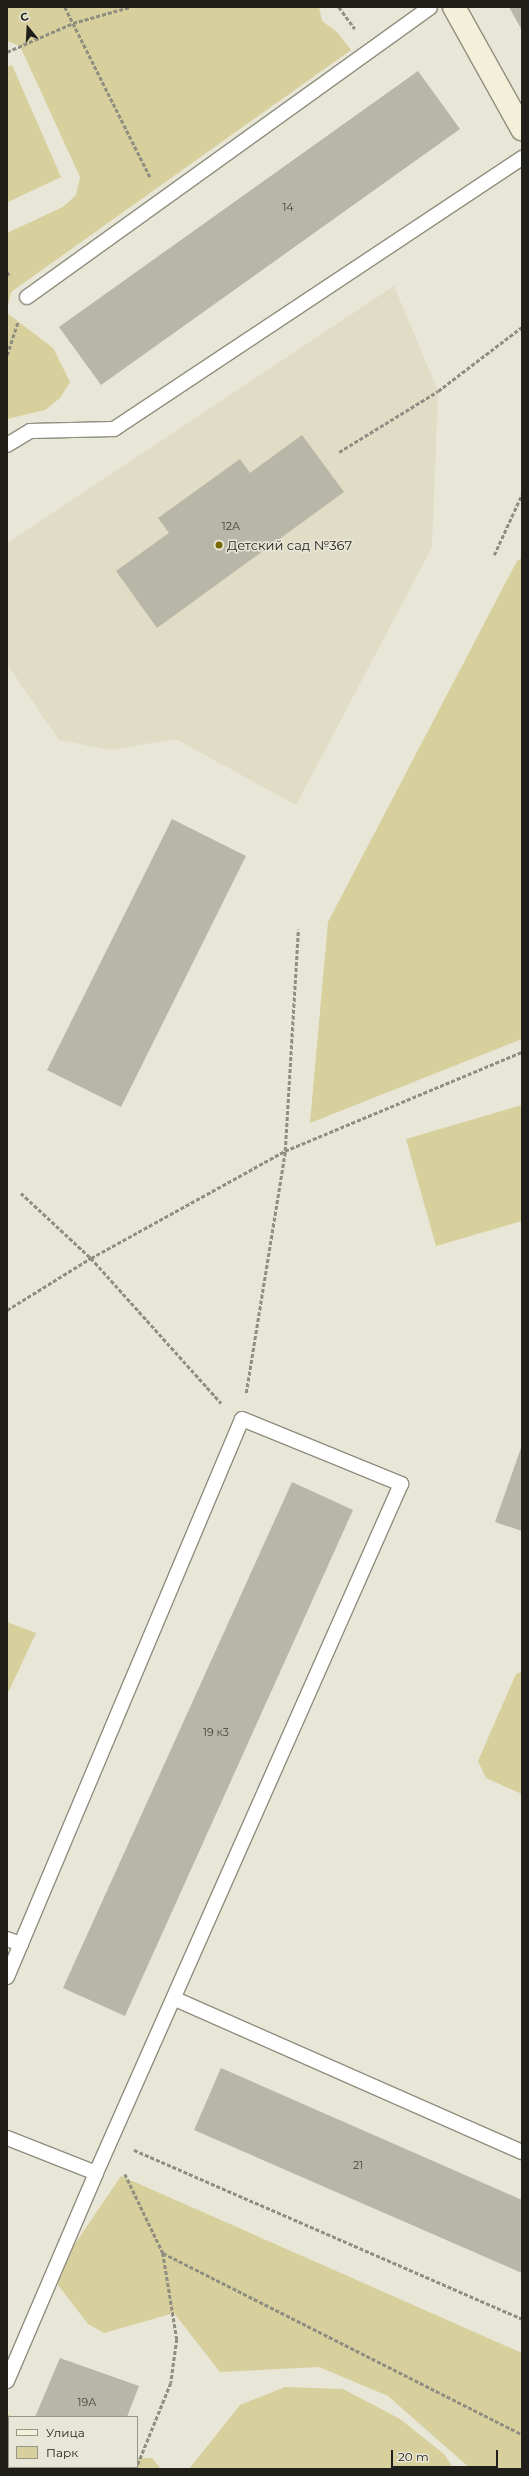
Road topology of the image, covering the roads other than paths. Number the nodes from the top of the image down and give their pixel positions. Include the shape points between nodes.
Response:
1 (430, 7) edge
2 (454, 7) edge
3 (522, 129) edge
4 (522, 158) edge
5 (27, 296) dead end
6 (7, 445) edge
7 (7, 1939) edge
8 (21, 1944) junction
9 (7, 1978) edge
10 (175, 1999) junction
11 (7, 2138) edge
12 (522, 2152) edge
13 (96, 2173) junction
14 (7, 2381) edge

1 - 5 lane
2 - 3 street
4 - 6 lane via 114,429 30,431
7 - 8 lane
8 - 9 lane
8 - 10 lane via 242,1419 401,1484
10 - 12 lane
10 - 13 lane via 109,2139
11 - 13 lane
13 - 14 lane

